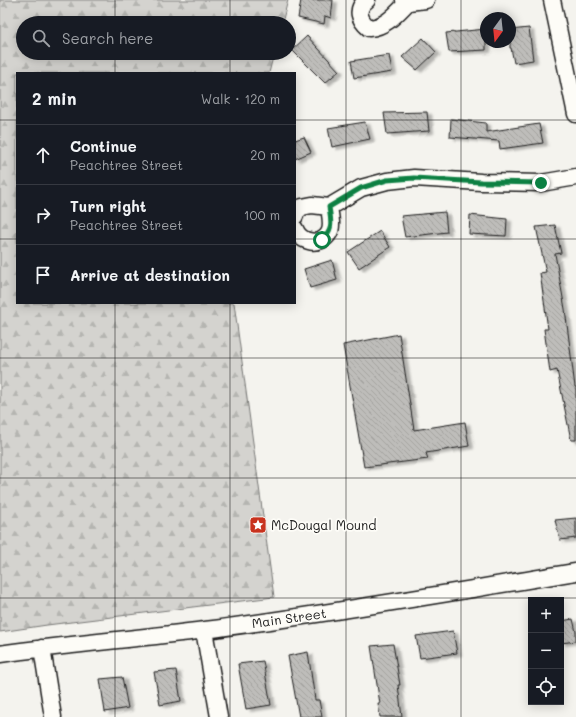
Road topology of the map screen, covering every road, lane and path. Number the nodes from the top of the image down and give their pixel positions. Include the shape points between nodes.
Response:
1 (367, 0) edge
2 (426, 0) edge
3 (552, 0) edge
4 (406, 1) edge
5 (576, 114) edge
6 (576, 177) edge
7 (329, 207) junction
8 (296, 212) edge
9 (296, 233) edge
10 (576, 572) edge
11 (204, 630) junction
12 (42, 648) junction
13 (0, 654) edge
14 (53, 717) edge
15 (219, 717) edge

1 - 4 street via 359,10 363,23 369,28 393,18
2 - 4 street
3 - 5 street
6 - 7 street via 541,183 414,178 387,180 361,188
7 - 8 street via 312,205 302,207
7 - 9 street via 331,228 322,240 310,242
10 - 11 street, Main Street
11 - 12 street, Main Street
11 - 15 street
12 - 13 street, Main Street
12 - 14 street

